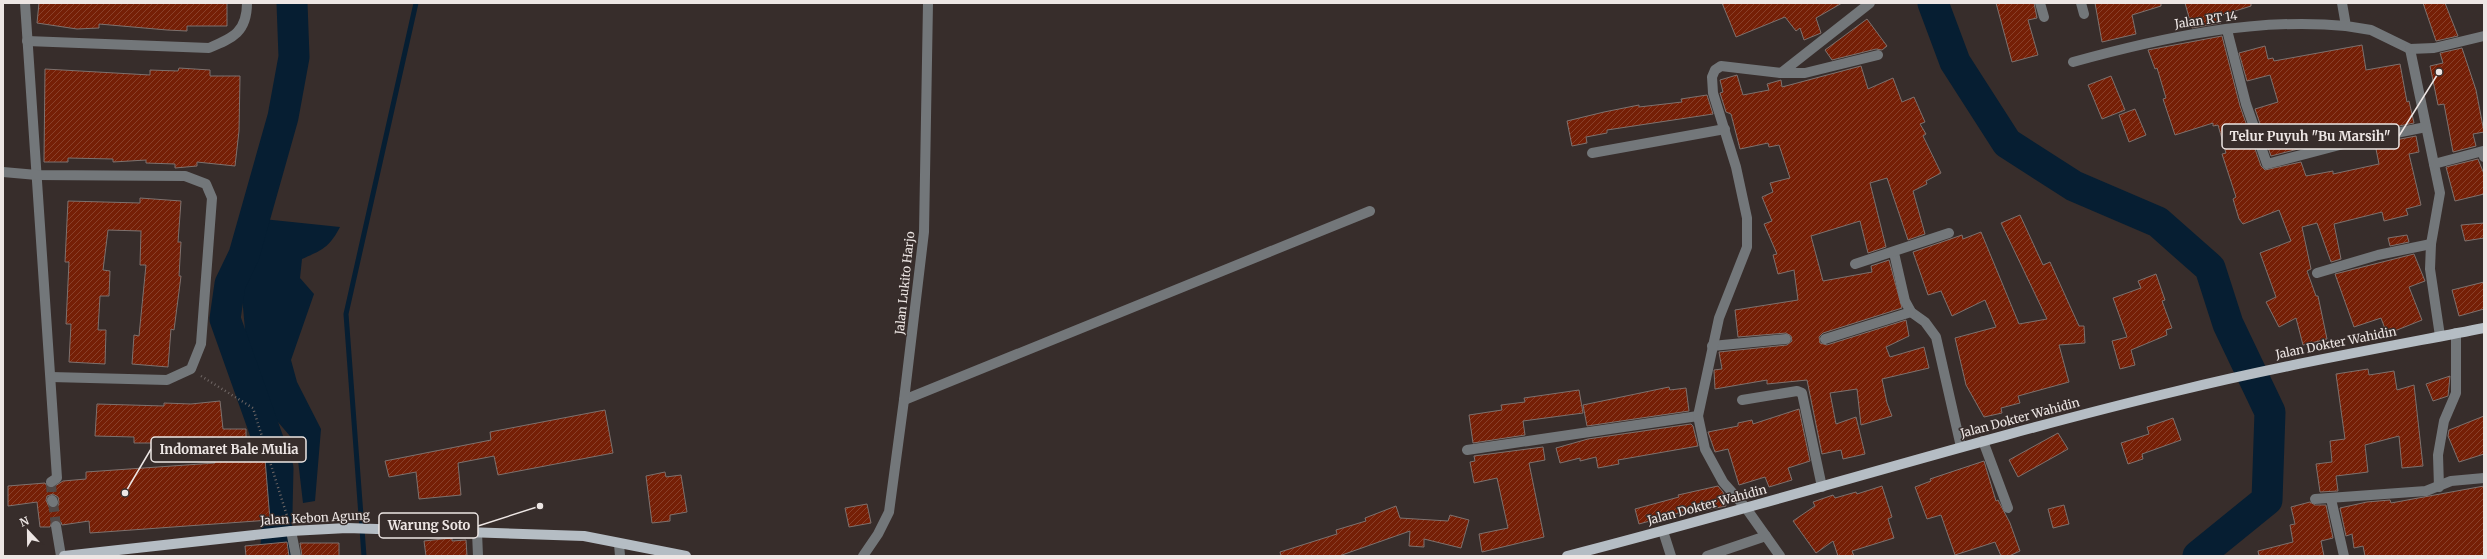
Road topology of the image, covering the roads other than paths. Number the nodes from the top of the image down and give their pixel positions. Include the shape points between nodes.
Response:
1 (25, 3) edge
2 (247, 3) edge
3 (928, 3) edge
4 (1870, 3) edge
5 (2040, 3) edge
6 (2081, 3) edge
7 (2342, 3) edge
8 (2084, 14) dead end
9 (2044, 17) dead end
10 (2346, 26) junction
11 (2227, 30) junction
12 (2484, 36) edge
13 (27, 41) junction
14 (2410, 49) junction
15 (1878, 55) dead end
16 (2073, 62) dead end
17 (1781, 74) junction
18 (2426, 127) junction
19 (1725, 129) junction
20 (1592, 153) dead end
21 (2484, 157) edge
22 (2434, 164) junction
23 (3, 172) edge
24 (37, 175) junction
25 (1370, 211) dead end
26 (1949, 233) dead end
27 (2430, 244) junction
28 (1894, 253) junction
29 (1855, 264) dead end
30 (2317, 273) dead end
31 (1911, 312) junction
32 (2484, 328) edge
33 (2456, 334) junction
34 (2440, 336) junction
35 (1786, 339) dead end
36 (1825, 339) dead end
37 (1712, 346) junction
38 (51, 377) junction
39 (904, 400) junction
40 (1742, 400) dead end
41 (1698, 416) junction
42 (1983, 441) junction
43 (1961, 447) junction
44 (1467, 450) dead end
45 (2484, 478) edge
46 (51, 482) tunnel mouth
47 (1822, 487) junction
48 (2439, 487) junction
49 (2315, 499) dead end
50 (2331, 499) junction
51 (1746, 508) junction
52 (2008, 508) dead end
53 (56, 526) tunnel mouth
54 (1663, 530) junction
55 (292, 531) junction
56 (477, 532) junction
57 (1766, 536) junction
58 (619, 544) junction
59 (61, 556) edge
60 (64, 556) edge
61 (296, 556) edge
62 (478, 556) edge
63 (620, 556) edge
64 (686, 556) edge
65 (863, 556) edge
66 (1567, 556) edge
67 (1671, 556) edge
68 (1708, 556) edge
69 (1780, 556) edge
70 (2344, 556) edge

1 - 13 street
2 - 13 street via 247,18 234,37 209,48
3 - 39 street, Jalan Lukito Harjo via 924,232
4 - 17 street
5 - 9 street
6 - 8 street
7 - 10 street
10 - 11 street, Jalan RT 14 via 2293,23
10 - 14 street, Jalan RT 14 via 2371,30
11 - 16 street, Jalan RT 14 via 2138,44
11 - 18 street via 2246,104 2267,164 2352,142
12 - 14 street via 2434,48
13 - 24 street
14 - 18 street
15 - 17 street via 1827,70
17 - 19 street via 1731,66 1721,66 1715,70 1712,78 1714,93
18 - 22 street
19 - 20 street
19 - 37 street via 1747,218 1747,247 1719,318
21 - 22 street via 2483,151
22 - 27 street via 2440,192
23 - 24 street
24 - 38 street
24 - 38 street via 185,176 206,184 212,198 201,344 191,369 167,380
25 - 39 street
26 - 28 street
27 - 30 street via 2378,255
27 - 34 street via 2431,282
28 - 29 street
28 - 31 street via 1905,301
31 - 36 street
31 - 43 street via 1925,322 1936,338 1942,354
32 - 33 main road, Jalan Dokter Wahidin
33 - 34 main road, Jalan Dokter Wahidin
33 - 48 street via 2456,393 2441,434 2438,455
34 - 42 main road, Jalan Dokter Wahidin via 2270,369
35 - 37 street
37 - 41 street
38 - 46 street via 57,478
39 - 65 street, Jalan Lukito Harjo via 889,512
40 - 47 street via 1797,391 1802,394
41 - 44 street
41 - 51 street via 1705,449 1723,482
42 - 43 main road, Jalan Dokter Wahidin
42 - 52 street
43 - 47 main road, Jalan Dokter Wahidin
45 - 48 street via 2451,481
47 - 51 main road, Jalan Dokter Wahidin
48 - 50 street via 2426,491
49 - 50 street
50 - 70 street
51 - 54 main road, Jalan Dokter Wahidin
51 - 57 street
53 - 59 street
54 - 66 main road, Jalan Dokter Wahidin
54 - 67 street
55 - 56 main road, Jalan Kebon Agung via 383,528
55 - 60 main road, Jalan Kebon Agung
55 - 61 street
56 - 58 main road, Jalan Kebon Agung via 584,536
56 - 62 street
57 - 68 street
57 - 69 street
58 - 63 street
58 - 64 main road, Jalan Kebon Agung

